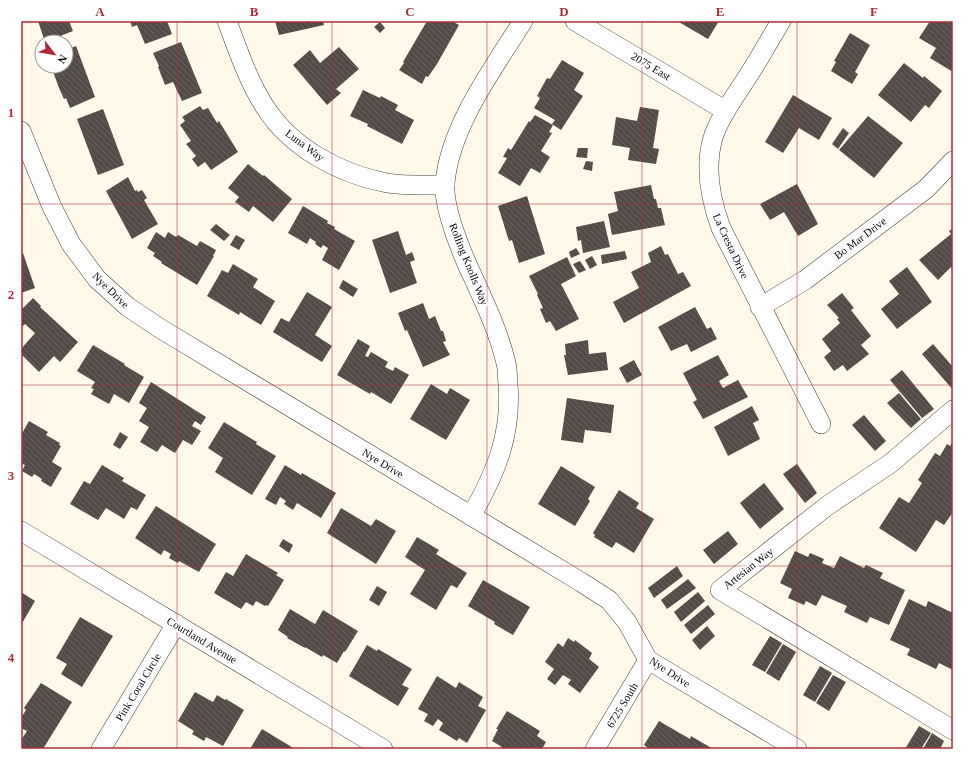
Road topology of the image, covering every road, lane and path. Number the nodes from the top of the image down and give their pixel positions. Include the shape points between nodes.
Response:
1 (227, 21) edge
2 (523, 21) edge
3 (576, 21) edge
4 (782, 21) edge
5 (726, 111) junction
6 (21, 130) edge
7 (953, 161) edge
8 (28, 170) edge
9 (445, 185) junction
10 (760, 307) junction
11 (953, 410) edge
12 (821, 424) dead end
13 (471, 516) junction
14 (21, 531) edge
15 (176, 624) junction
16 (648, 660) junction
17 (953, 730) edge
18 (101, 749) edge
19 (383, 749) edge
20 (595, 749) edge
21 (797, 749) edge

1 - 9 street, Luna Way via 249,79 266,108 288,135 316,157 350,173 387,183
2 - 9 street, Rolling Knolls Way via 470,106 449,158
3 - 5 street, 2075 East
4 - 5 street, La Cresta Drive
5 - 10 street, La Cresta Drive via 712,140 709,163 714,209
6 - 8 street, Nye Drive
7 - 10 street, Bo Mar Drive via 926,188 823,267
8 - 13 street, Nye Drive via 52,207 71,244 97,279 128,307
9 - 13 street, Rolling Knolls Way via 448,209 462,253 496,331 507,364 509,400 505,436 495,470
10 - 12 street, La Cresta Drive
11 - 17 street, Artesian Way via 891,463 827,506 720,590
13 - 16 street, Nye Drive via 609,600 627,622
14 - 15 street, Courtland Avenue
15 - 18 street, Pink Coral Circle
15 - 19 street, Courtland Avenue
16 - 20 street, 6725 South
16 - 21 street, Nye Drive

